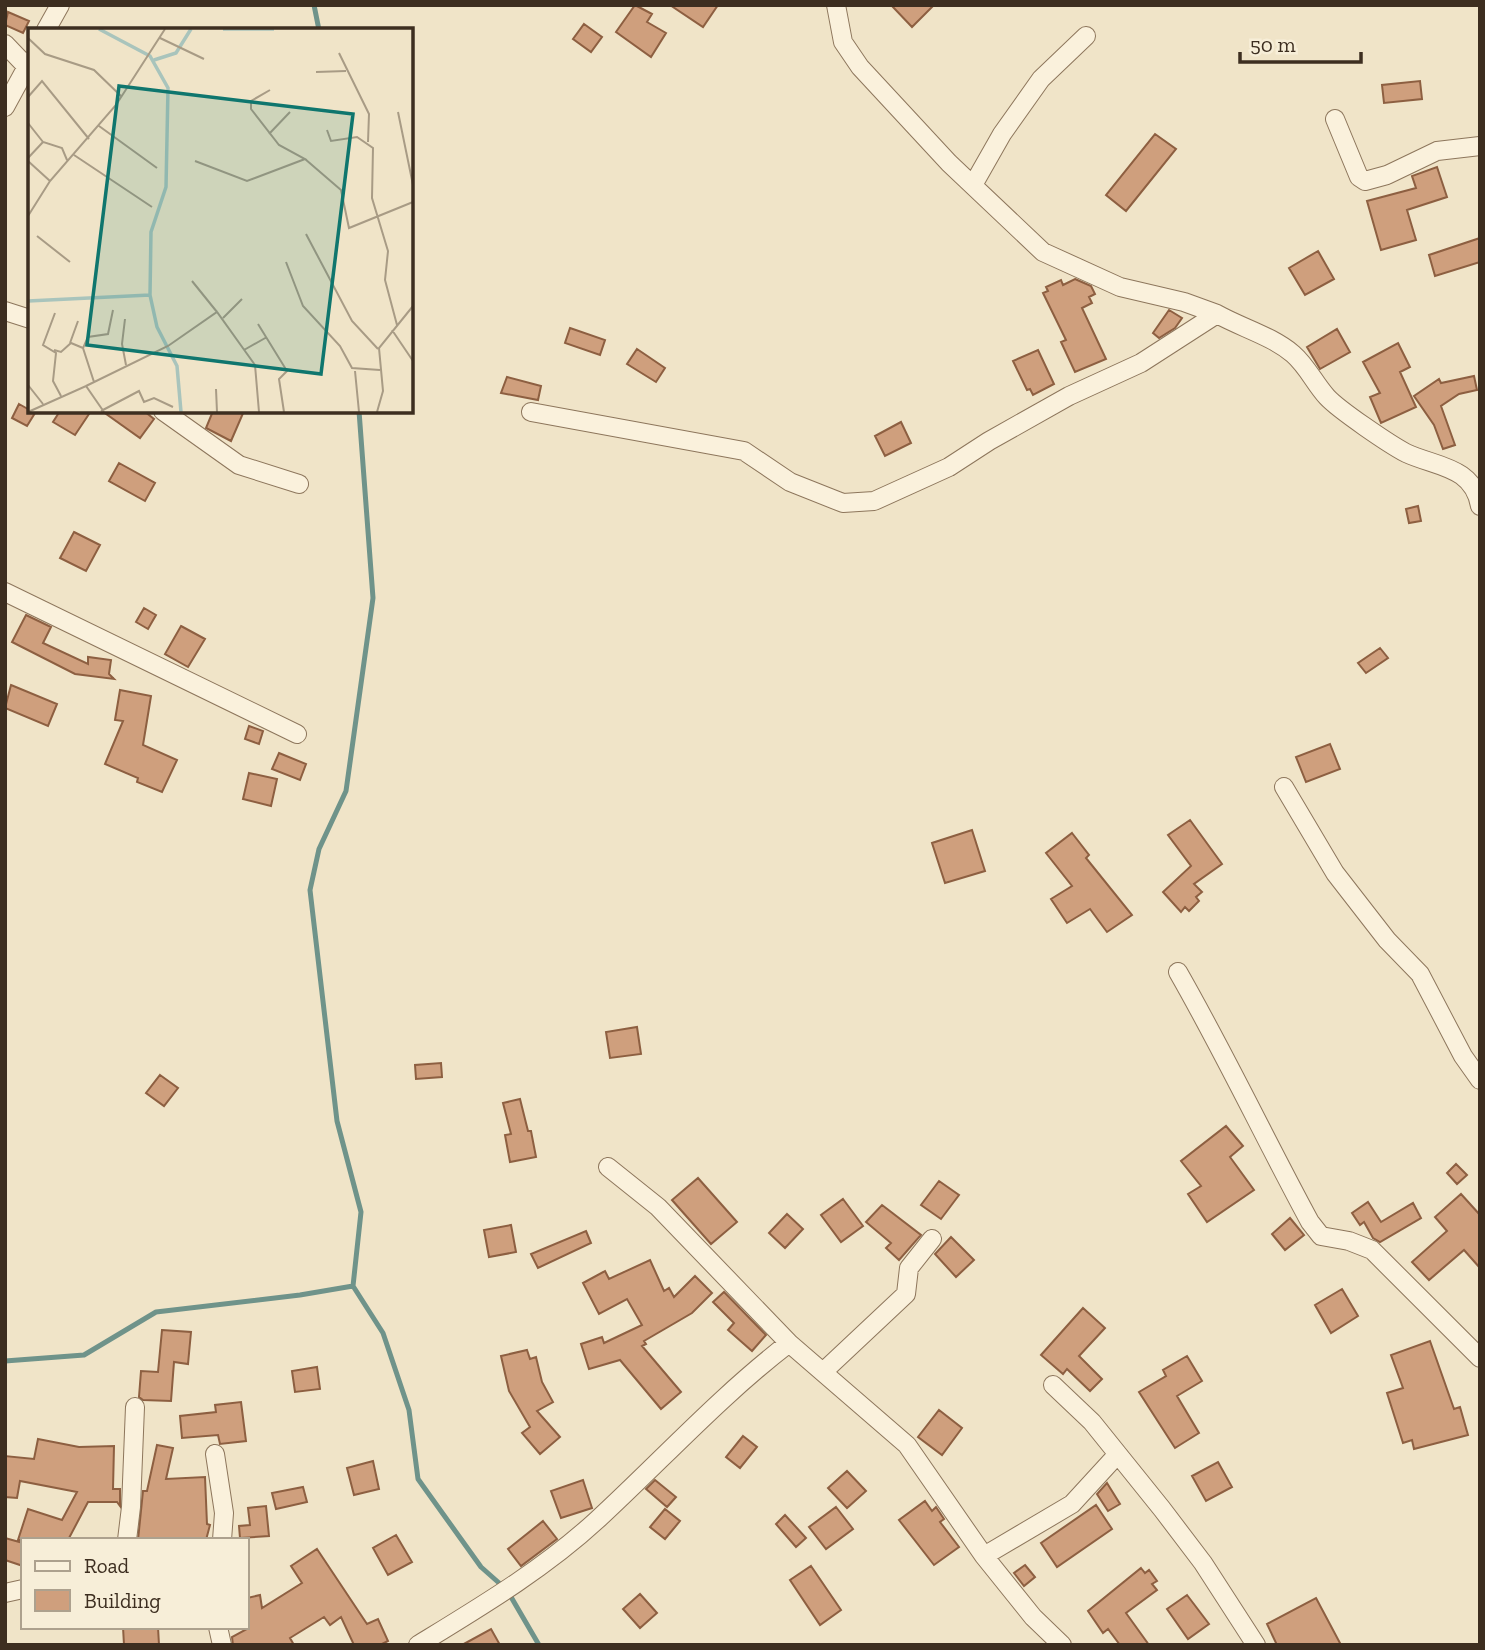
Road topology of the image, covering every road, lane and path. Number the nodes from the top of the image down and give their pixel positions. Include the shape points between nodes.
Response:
1 (60, 5) edge
2 (836, 5) edge
3 (48, 28) edge
4 (1086, 36) dead end
5 (5, 44) edge
6 (28, 64) edge
7 (5, 107) edge
8 (1335, 119) dead end
9 (1480, 146) edge
10 (973, 185) junction
11 (5, 311) edge
12 (1217, 314) junction
13 (28, 318) edge
14 (531, 412) dead end
15 (166, 413) edge
16 (299, 484) dead end
17 (1480, 506) edge
18 (5, 592) edge
19 (297, 734) dead end
20 (1284, 788) dead end
21 (1178, 972) dead end
22 (1480, 1080) edge
23 (608, 1167) dead end
24 (932, 1239) dead end
25 (789, 1343) junction
26 (1480, 1358) edge
27 (824, 1371) junction
28 (1053, 1385) dead end
29 (135, 1407) dead end
30 (215, 1454) dead end
31 (1116, 1456) junction
32 (127, 1538) edge
33 (222, 1538) edge
34 (984, 1556) junction
35 (418, 1645) edge
36 (1062, 1645) edge
37 (1256, 1645) edge

1 - 3 street
2 - 10 street via 843,42 860,67
4 - 10 street via 1041,79
5 - 6 street
6 - 7 street
8 - 9 street via 1359,177 1365,181 1437,151
10 - 12 street via 1043,252 1120,287
11 - 13 street
12 - 14 street via 1141,363 1069,396 949,467 874,501 843,503 790,482 744,451
12 - 17 street via 1296,356 1328,399 1388,443 1455,470 1469,481
15 - 16 street via 239,464
18 - 19 street
20 - 22 street via 1335,873 1420,974
21 - 26 street via 1310,1222 1321,1236 1372,1250
23 - 25 street via 658,1207
24 - 27 street via 909,1268 906,1294
25 - 27 street
25 - 35 street via 736,1384 596,1521 507,1590
27 - 34 street via 906,1445
28 - 31 street via 1092,1422
29 - 32 street
30 - 33 street via 224,1513
31 - 34 street via 1072,1504
31 - 37 street via 1203,1563
34 - 36 street

